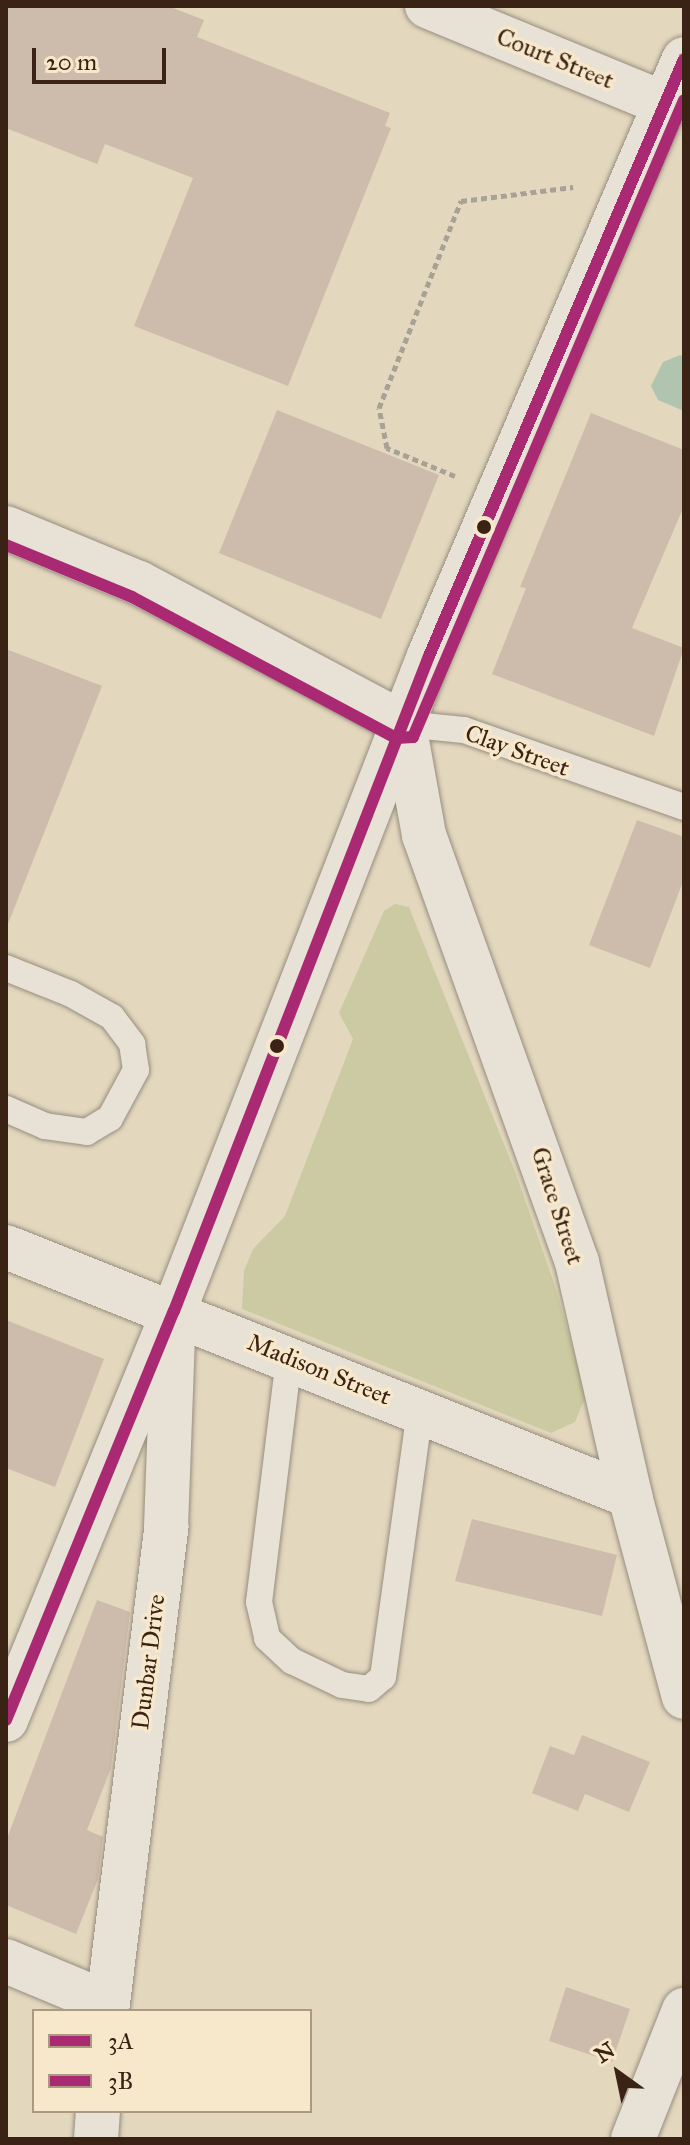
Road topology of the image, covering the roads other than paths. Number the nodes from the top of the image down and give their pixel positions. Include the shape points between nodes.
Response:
1 (427, 6) edge
2 (684, 59) edge
3 (675, 108) edge
4 (6, 528) edge
5 (404, 724) junction
6 (684, 807) edge
7 (6, 968) edge
8 (6, 1109) edge
9 (6, 1247) edge
10 (174, 1311) junction
11 (289, 1358) junction
12 (420, 1412) junction
13 (630, 1496) junction
14 (684, 1697) edge
15 (6, 1720) edge
16 (6, 1961) edge
17 (107, 2007) edge
18 (684, 2010) edge
19 (98, 2113) edge
20 (96, 2139) edge
21 (633, 2139) edge

1 - 3 main road, Court Street
2 - 3 main road
3 - 5 main road
4 - 5 main road, Clay Street via 139,583
5 - 6 lane, Clay Street via 464,730
5 - 10 main road
5 - 13 main road, Grace Street via 424,835 577,1262
7 - 8 lane via 112,1017 132,1044 136,1070 110,1118 87,1132 45,1126
9 - 10 main road, Madison Street
10 - 11 main road, Madison Street
10 - 15 main road
10 - 17 main road, Dunbar Drive via 166,1527
11 - 12 main road, Madison Street
11 - 12 lane via 259,1602 267,1638 292,1661 342,1685 369,1689 383,1677
12 - 13 main road, Madison Street
13 - 14 main road, Grace Street
16 - 17 main road
18 - 21 main road
19 - 20 main road

